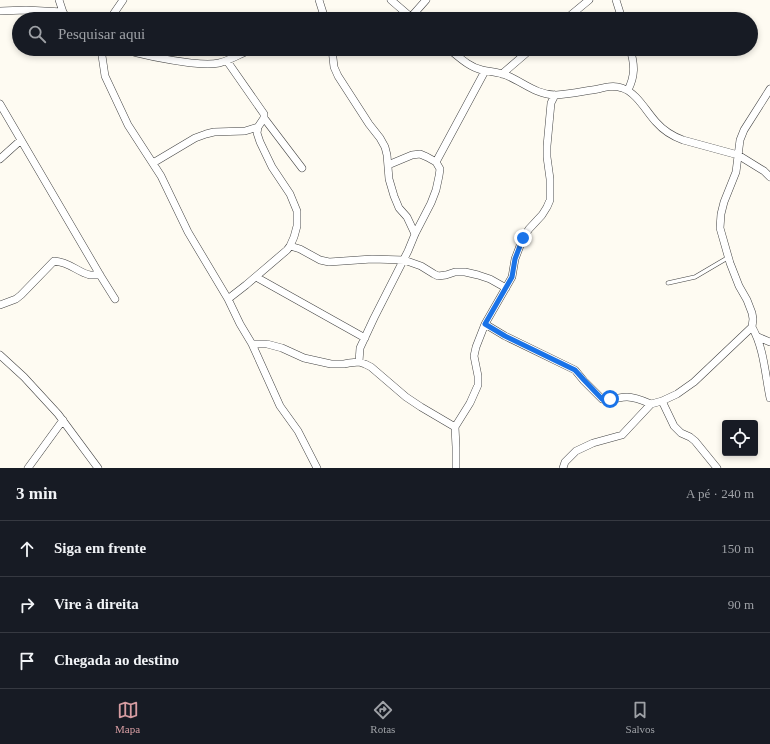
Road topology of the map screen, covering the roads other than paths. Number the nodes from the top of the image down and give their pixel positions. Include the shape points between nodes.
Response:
1 (59, 0) edge
2 (123, 0) edge
3 (319, 0) edge
4 (391, 0) edge
5 (426, 0) edge
6 (588, 0) edge
7 (616, 0) edge
8 (0, 11) edge
9 (63, 12) joint
10 (115, 12) edge
11 (323, 12) edge
12 (404, 12) edge
13 (416, 12) edge
14 (574, 12) edge
15 (620, 12) edge
16 (102, 56) edge
17 (146, 56) edge
18 (238, 56) edge
19 (333, 56) edge
20 (457, 56) edge
21 (524, 56) edge
22 (632, 56) edge
23 (227, 61) junction
24 (485, 71) junction
25 (502, 74) junction
26 (770, 89) edge
27 (628, 90) junction
28 (545, 94) junction
29 (555, 95) junction
30 (552, 102) junction
31 (0, 104) edge
32 (264, 118) junction
33 (258, 126) junction
34 (21, 140) junction
35 (738, 154) junction
36 (0, 159) edge
37 (436, 162) junction
38 (153, 163) junction
39 (388, 165) junction
40 (302, 168) dead end
41 (770, 177) edge
42 (415, 234) junction
43 (290, 246) junction
44 (728, 257) junction
45 (404, 260) junction
46 (100, 275) junction
47 (256, 277) junction
48 (668, 283) dead end
49 (506, 288) junction
50 (115, 299) dead end
51 (228, 299) junction
52 (0, 305) edge
53 (485, 324) junction
54 (752, 327) junction
55 (758, 337) junction
56 (365, 338) junction
57 (770, 342) edge
58 (252, 344) junction
59 (0, 355) edge
60 (359, 362) junction
61 (770, 398) edge
62 (662, 401) junction
63 (651, 404) junction
64 (63, 420) junction
65 (455, 427) junction
66 (28, 468) edge
67 (98, 468) edge
68 (317, 468) edge
69 (456, 468) edge
70 (563, 468) edge
71 (717, 468) edge

1 - 9 street
2 - 10 street
3 - 11 street
4 - 12 street
5 - 13 street
6 - 14 street
7 - 15 street
8 - 9 street
16 - 38 street via 105,76 128,125
17 - 23 street via 212,64
18 - 23 street
19 - 39 street via 338,76 385,147
20 - 24 street
21 - 25 street
22 - 27 street via 634,72
23 - 32 street via 264,114
24 - 25 street
24 - 37 street
25 - 28 street
26 - 35 street via 744,130
27 - 29 street via 611,86
27 - 35 street via 669,134
28 - 29 street
28 - 30 street
29 - 30 street
30 - 49 street via 547,157 550,200 548,207 523,238 512,277
31 - 34 street
32 - 33 street
32 - 40 street
33 - 38 street via 245,131 206,134
33 - 43 street via 260,142 297,211 297,226
34 - 36 street
34 - 46 street
35 - 41 street
35 - 44 street via 736,172 720,214 720,228
37 - 39 street via 420,154
37 - 42 street via 440,168 436,190
38 - 51 street via 188,232
39 - 42 street via 394,196
42 - 45 street
43 - 45 street via 329,262
43 - 47 street
44 - 48 lane via 696,277
44 - 54 street via 752,313
45 - 49 street via 438,276 465,272 490,279
45 - 56 street
46 - 50 street
46 - 52 street via 90,275 71,265 54,261 21,295
47 - 51 street
47 - 56 street
49 - 53 street
51 - 58 street
53 - 63 street via 575,370 602,399 628,396
53 - 65 street via 474,356 478,385
54 - 55 street
54 - 62 street via 694,382
55 - 57 street
55 - 61 street
56 - 60 street via 360,348
58 - 60 street via 267,344 304,358 331,364
58 - 68 street via 280,406 298,432
59 - 64 street
60 - 65 street via 371,367 420,408
62 - 63 street
62 - 71 street via 674,426 695,441
63 - 70 street via 622,434 576,451 565,462
64 - 66 street
64 - 67 street
65 - 69 street

